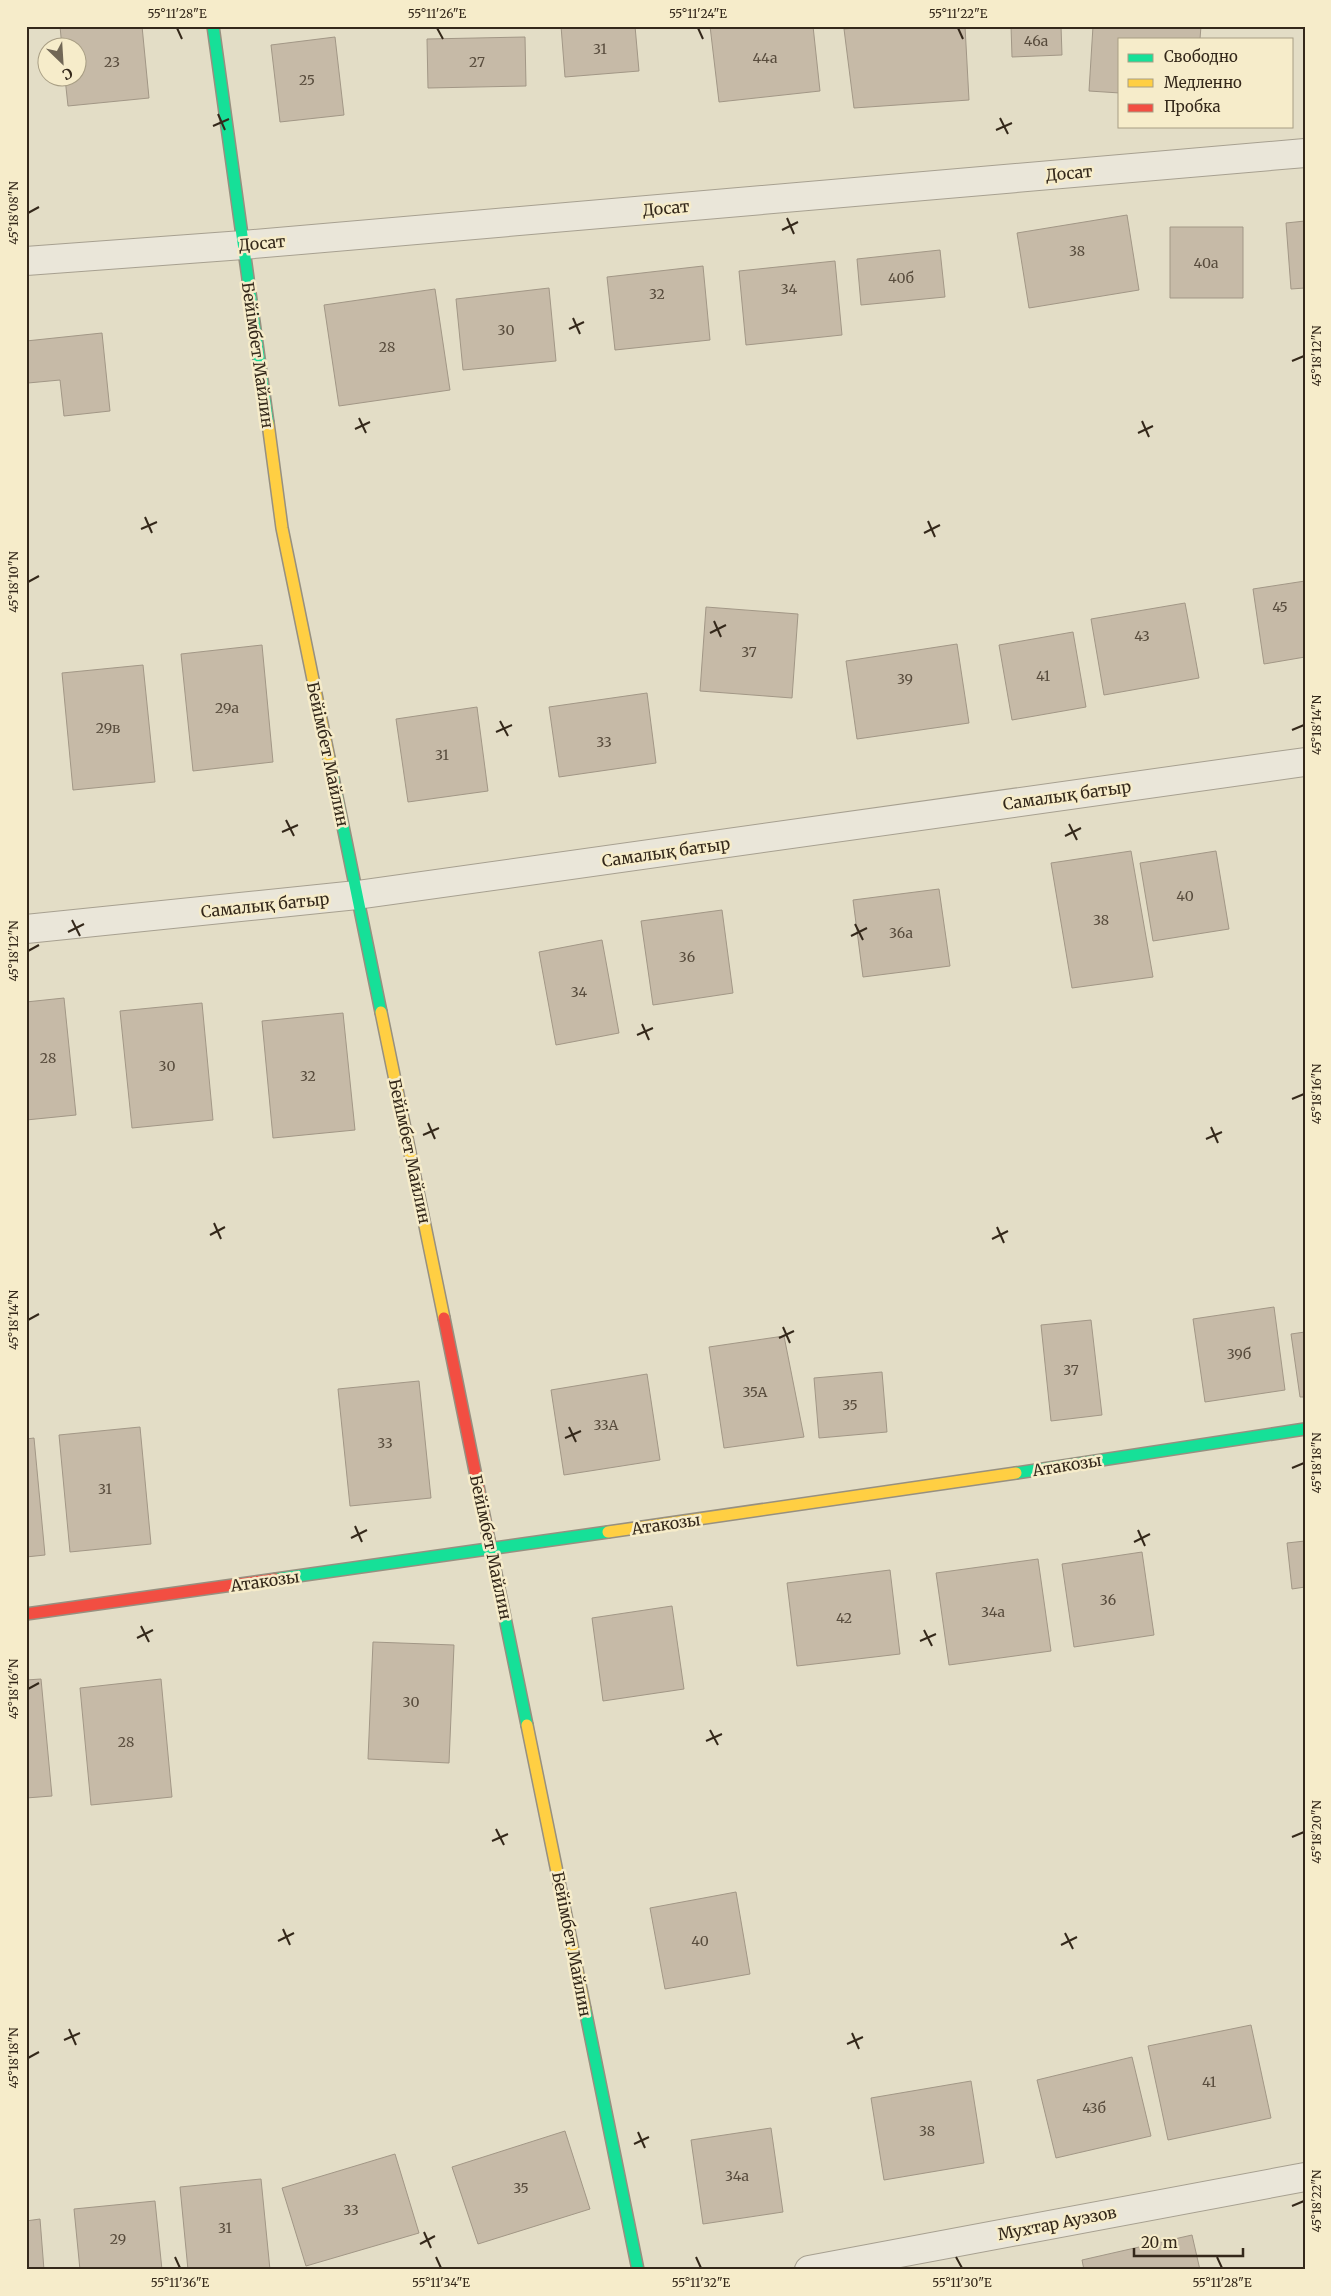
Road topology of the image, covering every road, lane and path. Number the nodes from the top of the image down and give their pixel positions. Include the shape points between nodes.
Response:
1 (213, 26) edge
2 (1305, 152) edge
3 (243, 245) junction
4 (26, 261) edge
5 (1305, 762) edge
6 (357, 895) junction
7 (26, 930) edge
8 (1305, 1429) edge
9 (491, 1549) junction
10 (26, 1614) edge
11 (1305, 2177) edge
12 (638, 2270) edge
13 (809, 2270) edge

1 - 3 street, Бейімбет Майлин
2 - 3 street, Досат
3 - 4 street, Досат
3 - 6 street, Бейімбет Майлин via 282,528
5 - 6 street, Самалық батыр
6 - 7 street, Самалық батыр
6 - 9 street, Бейімбет Майлин
8 - 9 street, Атакозы
9 - 10 street, Атакозы
9 - 12 street, Бейімбет Майлин
11 - 13 street, Мухтар Ауэзов

